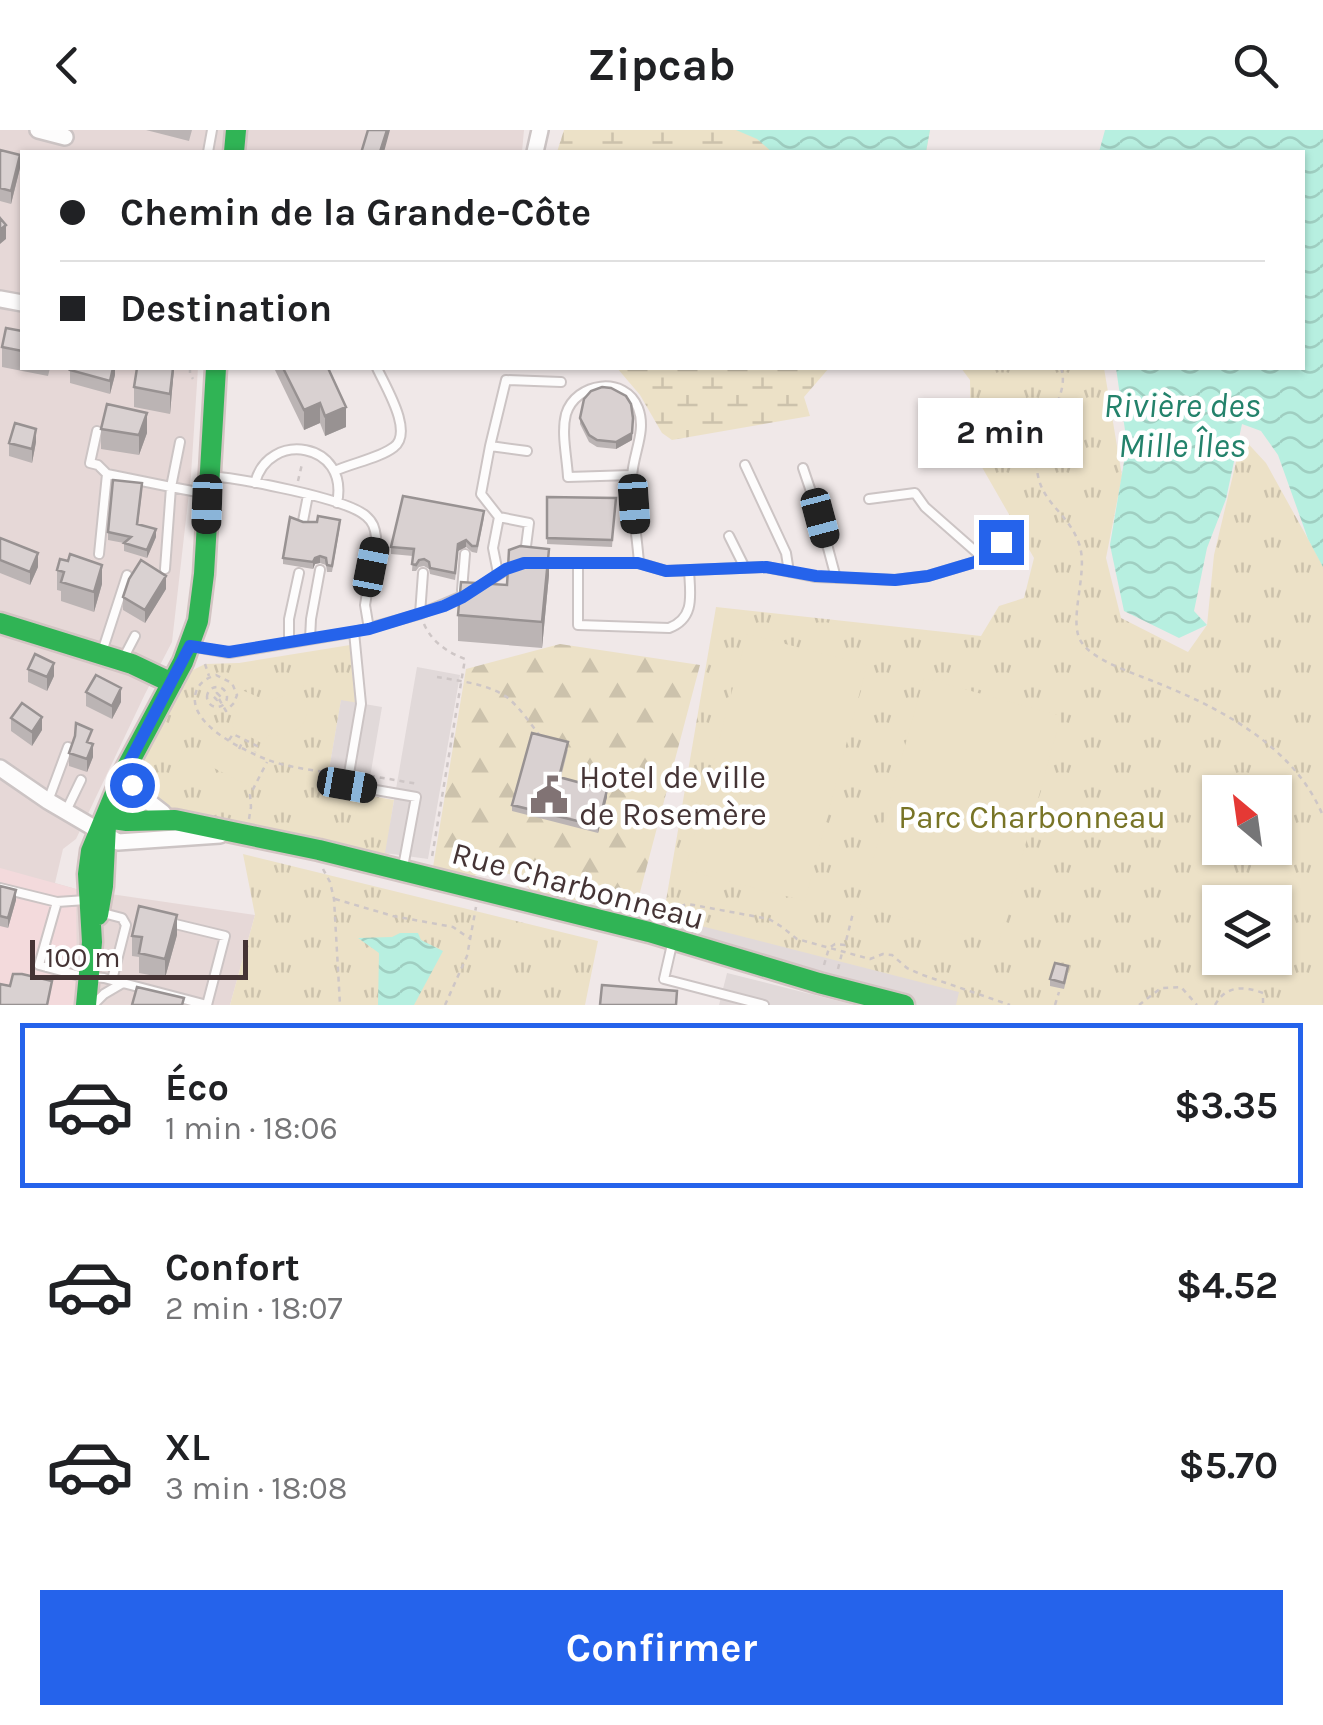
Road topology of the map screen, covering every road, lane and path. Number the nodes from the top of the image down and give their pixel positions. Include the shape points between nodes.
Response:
1 (38, 130) edge
2 (64, 140) edge
3 (190, 370) edge
4 (216, 370) edge
5 (378, 370) edge
6 (1062, 370) edge
7 (193, 379) dead end
8 (561, 382) dead end
9 (97, 431) edge
10 (180, 442) dead end
11 (490, 446) junction
12 (526, 450) dead end
13 (304, 458) dead end
14 (744, 465) dead end
15 (803, 468) dead end
16 (335, 471) junction
17 (300, 472) dead end
18 (107, 474) junction
19 (632, 475) junction
20 (254, 483) junction
21 (208, 485) junction
22 (171, 487) junction
23 (308, 495) junction
24 (870, 499) dead end
25 (337, 502) junction
26 (499, 517) junction
27 (303, 521) edge
28 (729, 536) dead end
29 (1001, 542) dead end
30 (99, 554) dead end
31 (465, 554) dead end
32 (983, 558) junction
33 (524, 563) junction
34 (578, 563) junction
35 (638, 563) junction
36 (745, 568) junction
37 (166, 569) dead end
38 (320, 570) dead end
39 (689, 570) junction
40 (789, 572) junction
41 (298, 573) dead end
42 (423, 573) dead end
43 (498, 574) junction
44 (127, 575) edge
45 (836, 578) junction
46 (463, 597) junction
47 (422, 619) junction
48 (0, 623) edge
49 (369, 629) junction
50 (354, 632) junction
51 (135, 636) dead end
52 (310, 639) junction
53 (289, 643) junction
54 (190, 646) junction
55 (102, 654) junction
56 (122, 660) junction
57 (205, 664) dead end
58 (438, 676) dead end
59 (208, 678) junction
60 (462, 681) junction
61 (172, 683) junction
62 (212, 688) junction
63 (223, 705) junction
64 (543, 739) edge
65 (229, 740) junction
66 (244, 740) junction
67 (68, 747) edge
68 (240, 747) junction
69 (254, 753) junction
70 (268, 760) junction
71 (0, 768) edge
72 (328, 772) dead end
73 (123, 774) junction
74 (370, 776) dead end
75 (81, 780) dead end
76 (418, 784) dead end
77 (416, 797) junction
78 (48, 801) junction
79 (442, 802) junction
80 (66, 812) junction
81 (1323, 816) edge
82 (169, 817) junction
83 (103, 829) junction
84 (241, 830) junction
85 (319, 850) junction
86 (430, 868) dead end
87 (402, 871) junction
88 (0, 888) edge
89 (477, 890) junction
90 (334, 899) junction
91 (57, 902) junction
92 (95, 906) junction
93 (853, 912) dead end
94 (159, 920) edge
95 (643, 921) dead end
96 (469, 938) junction
97 (672, 940) junction
98 (829, 948) junction
99 (90, 975) junction
100 (112, 980) junction
101 (123, 983) junction
102 (1059, 992) dead end
103 (853, 999) edge
104 (90, 1005) edge
105 (340, 1005) edge
106 (444, 1005) edge
107 (764, 1005) edge
108 (904, 1005) edge
109 (1010, 1005) edge
110 (1056, 1005) edge
111 (1139, 1005) edge
112 (1196, 1005) edge
113 (1215, 1005) edge
114 (1263, 1005) edge

1 - 2 street
3 - 7 path
4 - 21 street
5 - 16 lane via 401,438 393,448
6 - 81 path via 1062,391 1036,460 1047,500 1081,548 1075,621 1080,642 1246,729 1294,767
8 - 11 lane via 506,380
9 - 18 lane via 90,463
10 - 22 lane
11 - 12 lane
11 - 26 lane via 482,494
13 - 17 path
14 - 40 lane
15 - 45 lane
16 - 20 lane via 315,453 289,450 265,462
16 - 25 lane
18 - 22 lane
18 - 30 lane
19 - 19 lane via 642,432 636,402 606,385 577,398 565,424 568,477
19 - 35 lane
20 - 21 lane via 229,477
20 - 23 lane
21 - 22 lane
21 - 54 street via 202,594
22 - 37 lane
23 - 25 lane
23 - 27 lane
24 - 32 lane via 915,493
25 - 49 lane via 360,512 375,529 364,605
26 - 33 lane via 529,522
26 - 43 lane via 492,548
28 - 36 lane
29 - 32 lane
31 - 46 lane
32 - 45 lane via 916,578
33 - 34 lane
33 - 43 lane
34 - 35 lane
34 - 39 lane via 578,625 679,624 689,611
35 - 39 lane
36 - 39 lane
36 - 40 lane
38 - 52 lane
40 - 45 lane
41 - 53 lane
42 - 47 lane
43 - 46 lane
44 - 55 lane
46 - 47 lane
47 - 49 lane
47 - 60 path via 441,646 465,659
48 - 55 street
49 - 50 lane
50 - 52 lane
50 - 77 lane via 361,704 347,785
51 - 56 lane
52 - 53 lane
53 - 54 lane via 229,652
54 - 61 street
55 - 56 street
56 - 61 street
57 - 59 path
58 - 60 path
59 - 62 path
59 - 63 path via 220,676 236,691 238,699 226,710
59 - 65 path via 196,691 196,704 208,725
60 - 64 path via 510,700
60 - 79 path
61 - 73 street
62 - 63 path
62 - 63 path via 226,691
62 - 63 path via 208,702
65 - 66 path via 233,734
65 - 68 path
66 - 68 path
66 - 69 path via 258,746
67 - 78 lane
68 - 69 path
69 - 70 path
70 - 72 path
70 - 84 path
71 - 78 street
73 - 82 street
73 - 83 street
74 - 76 path
75 - 80 lane
77 - 79 path
77 - 87 lane
78 - 80 street
79 - 86 path
80 - 83 street
82 - 83 street, Rue Charbonneau
82 - 84 street, Rue Charbonneau
83 - 84 street, Rue Charbonneau via 118,842
83 - 92 street via 90,851
84 - 85 street, Rue Charbonneau
85 - 87 street, Rue Charbonneau
85 - 90 path
87 - 89 street, Rue Charbonneau
88 - 91 lane
89 - 96 path
89 - 97 street, Rue Charbonneau
90 - 96 path via 453,927
90 - 105 path
91 - 92 lane
91 - 99 lane via 39,965
92 - 99 street
92 - 100 lane via 126,926
93 - 98 path via 845,946
94 - 101 lane via 226,936 207,1005
95 - 98 path via 648,907 688,904 769,920 797,940
96 - 106 path
97 - 103 street, Rue Charbonneau
97 - 107 lane via 664,980
98 - 109 path via 870,959 892,955 920,974
99 - 100 lane
99 - 104 street
100 - 101 lane
101 - 104 lane
102 - 110 path
103 - 108 street, Rue Charbonneau
111 - 112 path via 1162,988 1181,987
113 - 114 path via 1244,986 1263,993

